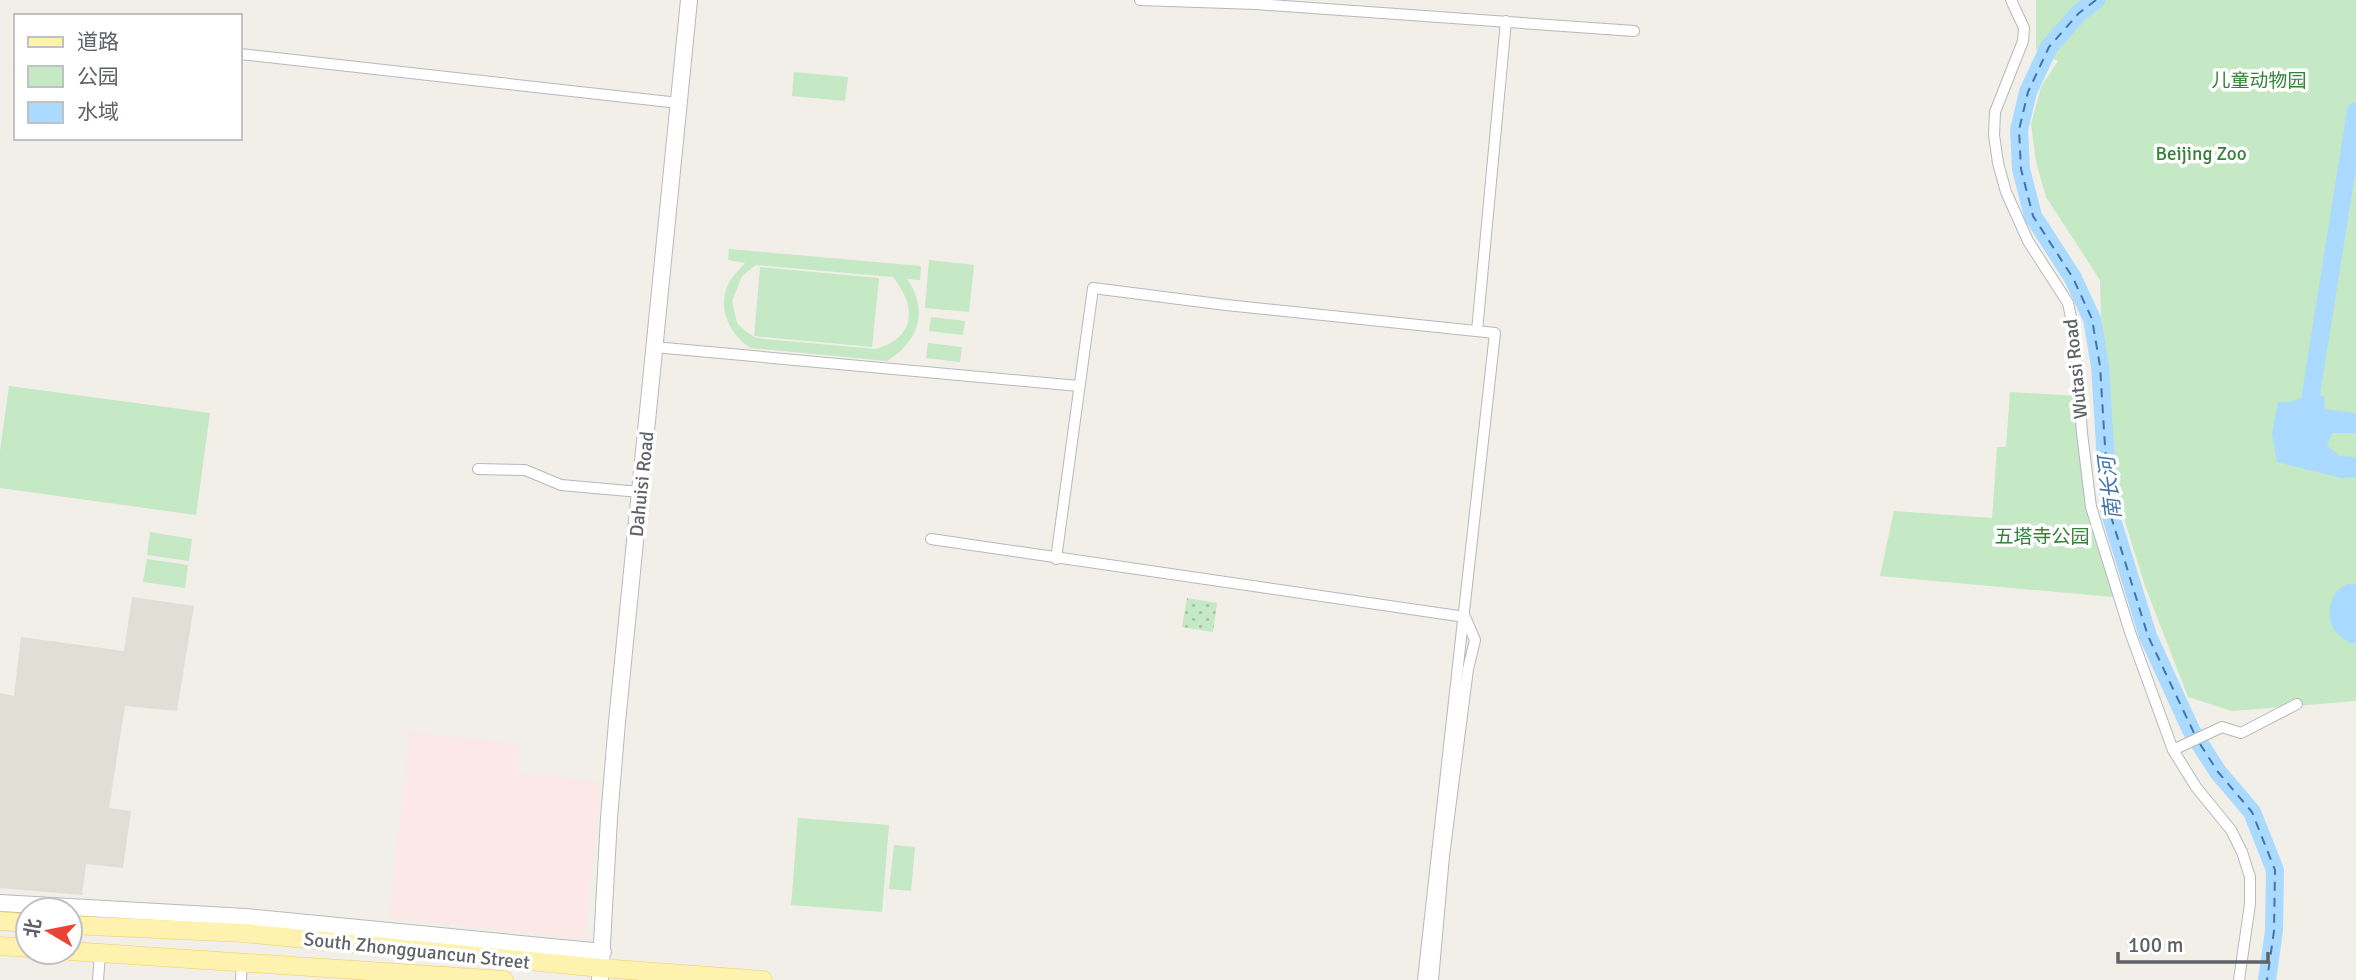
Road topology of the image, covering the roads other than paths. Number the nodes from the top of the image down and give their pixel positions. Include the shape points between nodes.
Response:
1 (690, 0) edge
2 (1140, 0) edge
3 (2011, 0) edge
4 (1506, 21) junction
5 (1634, 31) dead end
6 (242, 54) edge
7 (679, 103) junction
8 (1477, 331) junction
9 (654, 347) junction
10 (1079, 386) junction
11 (478, 469) dead end
12 (640, 492) junction
13 (931, 539) dead end
14 (1056, 559) junction
15 (1465, 618) junction
16 (2297, 704) dead end
17 (2173, 750) junction
18 (0, 903) edge
19 (84, 926) edge
20 (84, 952) edge
21 (100, 954) junction
22 (242, 962) junction
23 (601, 966) edge
24 (98, 980) edge
25 (241, 980) edge
26 (504, 980) edge
27 (763, 980) edge
28 (1423, 980) edge
29 (1433, 980) edge
30 (2239, 980) edge

1 - 7 street, Dahuisi Road
2 - 4 street
3 - 17 street, Wutasi Road via 2024,33 1995,112 1998,163 2028,241 2068,303 2091,507
4 - 5 street
4 - 8 street
6 - 7 street
7 - 9 street, Dahuisi Road
8 - 10 street via 1093,288
8 - 15 street via 1495,333
9 - 10 street
9 - 12 street, Dahuisi Road
10 - 14 street
11 - 12 street via 526,470 561,485
12 - 23 street, Dahuisi Road via 608,818
13 - 14 street
14 - 15 street
15 - 28 street
15 - 29 street via 1475,640 1444,856
16 - 17 street via 2241,733 2221,727
17 - 30 street, Wutasi Road via 2231,830 2250,877
18 - 23 street, South Zhongguancun Street via 245,917
19 - 23 main road, South Zhongguancun Street via 244,933
20 - 21 main road, South Zhongguancun Street
21 - 22 main road, South Zhongguancun Street
21 - 24 street
22 - 25 street
22 - 26 main road, South Zhongguancun Street
23 - 27 main road, South Zhongguancun Street

